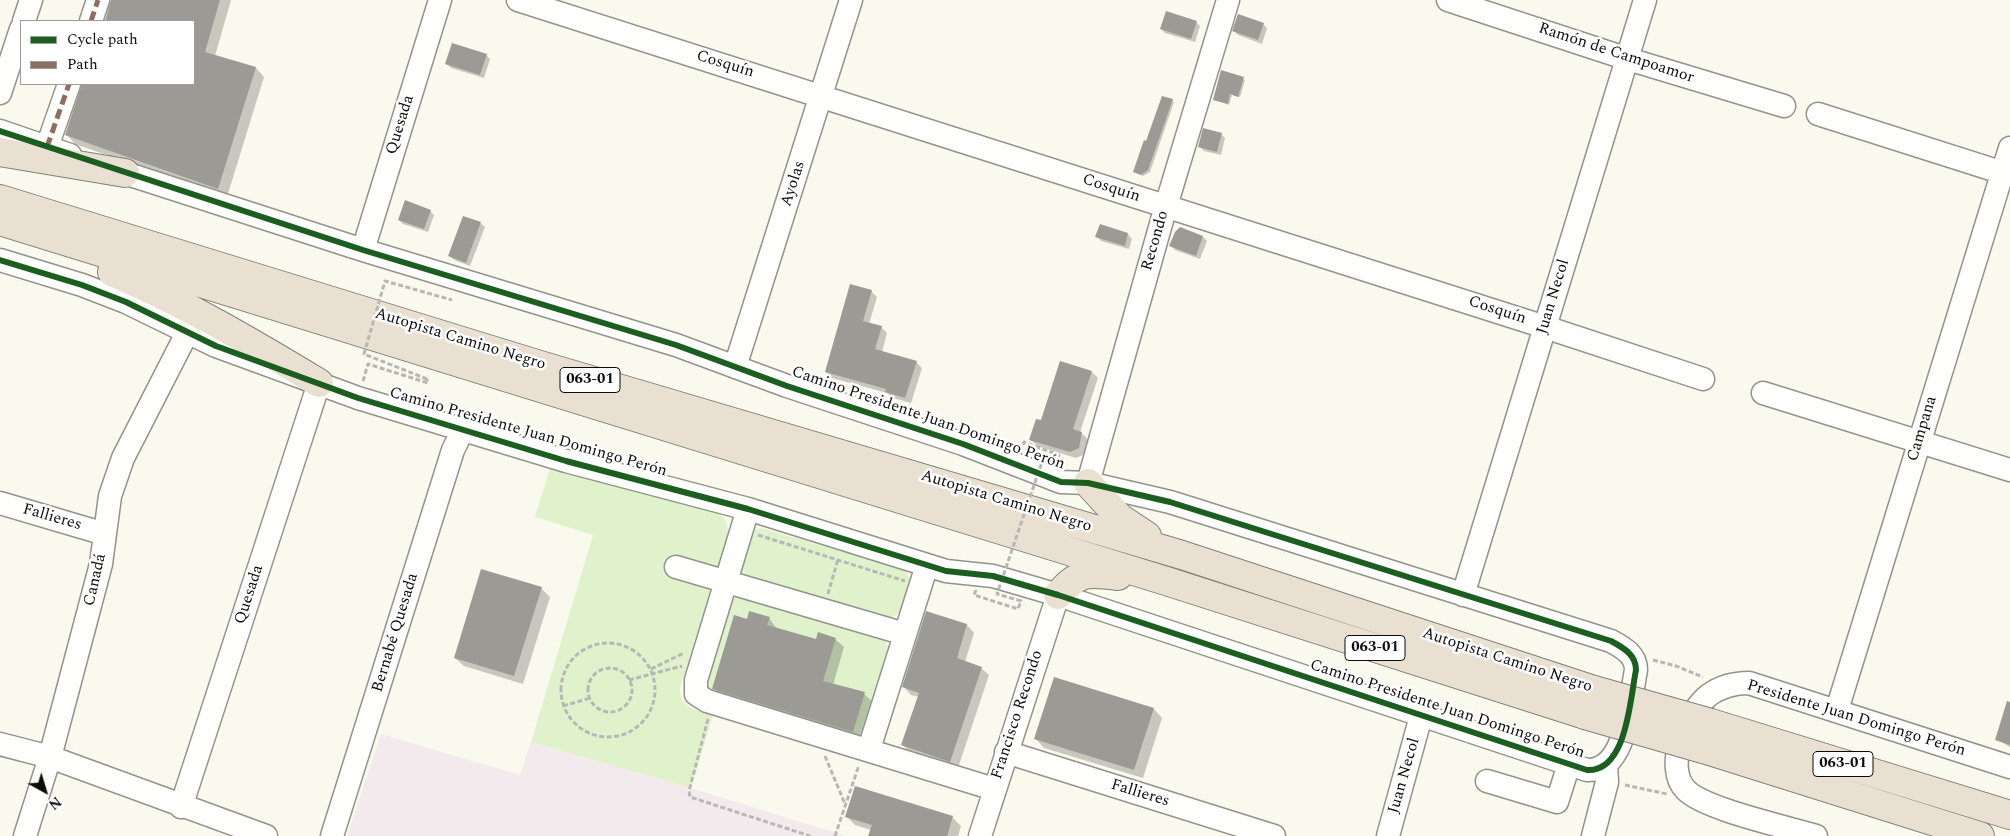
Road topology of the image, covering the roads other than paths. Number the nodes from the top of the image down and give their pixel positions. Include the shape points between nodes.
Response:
1 (31, 0) edge
2 (98, 0) edge
3 (440, 0) edge
4 (518, 0) edge
5 (851, 0) edge
6 (1228, 0) edge
7 (1448, 0) edge
8 (1645, 0) edge
9 (24, 20) edge
10 (91, 20) edge
11 (20, 31) edge
12 (1628, 59) junction
13 (69, 85) edge
14 (0, 93) edge
15 (822, 96) junction
16 (1784, 106) dead end
17 (1818, 114) dead end
18 (0, 131) edge
19 (47, 147) junction
20 (2010, 148) edge
21 (0, 152) edge
22 (125, 173) junction
23 (2006, 174) edge
24 (0, 199) edge
25 (1166, 206) junction
26 (0, 221) edge
27 (0, 225) edge
28 (363, 250) junction
29 (0, 260) edge
30 (1545, 327) junction
31 (187, 333) junction
32 (735, 368) junction
33 (1702, 379) dead end
34 (319, 383) junction
35 (1763, 393) dead end
36 (463, 430) junction
37 (1920, 441) junction
38 (2010, 470) edge
39 (1088, 483) junction
40 (0, 503) edge
41 (748, 509) junction
42 (105, 534) junction
43 (1182, 555) junction
44 (676, 567) dead end
45 (923, 575) junction
46 (726, 581) junction
47 (1166, 581) junction
48 (1463, 594) junction
49 (1058, 595) junction
50 (905, 634) junction
51 (1836, 710) junction
52 (1421, 716) junction
53 (1707, 736) junction
54 (0, 744) edge
55 (867, 749) junction
56 (1006, 752) junction
57 (50, 757) junction
58 (1569, 764) junction
59 (2010, 767) edge
60 (1606, 774) junction
61 (1487, 781) dead end
62 (994, 789) junction
63 (1975, 804) junction
64 (181, 807) junction
65 (2010, 811) edge
66 (1900, 812) junction
67 (2010, 815) edge
68 (1802, 834) edge
69 (25, 836) edge
70 (266, 836) edge
71 (332, 836) edge
72 (980, 836) edge
73 (1274, 836) edge
74 (1388, 836) edge
75 (1593, 836) edge
76 (1955, 836) edge
77 (1980, 836) edge

1 - 9 street
2 - 10 street
3 - 28 street, Quesada
4 - 15 street, Cosquín
5 - 15 street, Ayolas
6 - 25 street, Recondo
7 - 12 street, Ramón de Campoamor
8 - 12 street, Juan Necol
11 - 14 street
12 - 16 street, Ramón de Campoamor
12 - 30 street, Juan Necol
13 - 19 street
15 - 25 street, Cosquín
15 - 32 street, Ayolas
17 - 23 street
18 - 19 street, Camino Presidente Juan Domingo Perón
19 - 22 street, Camino Presidente Juan Domingo Perón
20 - 23 street, Campana
21 - 22 highway
22 - 28 street, Camino Presidente Juan Domingo Perón
23 - 37 street, Campana
24 - 43 highway, Autopista Camino Negro / 063-01 via 540,365
25 - 30 street, Cosquín
25 - 39 street, Recondo
26 - 47 highway, Autopista Camino Negro / 063-01
27 - 34 highway via 160,292
28 - 32 street, Camino Presidente Juan Domingo Perón via 676,345
29 - 31 street, Camino Presidente Juan Domingo Perón via 108,295
30 - 33 street, Cosquín
30 - 48 street, Juan Necol
31 - 34 street, Camino Presidente Juan Domingo Perón via 248,359
31 - 42 street, Canadá via 123,458 110,496
32 - 39 street, Camino Presidente Juan Domingo Perón via 963,444 1061,482
34 - 36 street, Camino Presidente Juan Domingo Perón
34 - 64 street, Quesada
35 - 37 street
36 - 41 street, Camino Presidente Juan Domingo Perón
36 - 71 street, Bernabé Quesada via 453,450
37 - 38 street
37 - 51 street, Campana
39 - 43 highway via 1120,518
39 - 48 street, Camino Presidente Juan Domingo Perón via 1170,502
40 - 42 street, Fallieres
41 - 45 street, Camino Presidente Juan Domingo Perón via 840,549
41 - 46 street
42 - 57 street, Canadá via 101,564
43 - 53 highway, Autopista Camino Negro / 063-01, bridge via 1594,690
44 - 46 street
45 - 49 street, Camino Presidente Juan Domingo Perón via 946,571 993,576
45 - 50 street
46 - 50 street
46 - 55 street via 694,688 701,698
47 - 49 highway via 1093,573 1071,580
47 - 53 highway, Autopista Camino Negro / 063-01, bridge via 1585,715
48 - 60 street, Camino Presidente Juan Domingo Perón via 1611,641 1630,654 1636,662 1636,670 1621,745
49 - 52 street, Camino Presidente Juan Domingo Perón
49 - 56 street, Francisco Recondo
50 - 55 street
51 - 59 street, Presidente Juan Domingo Perón
51 - 68 street, Presidente Juan Domingo Perón via 1748,683 1736,683 1710,694 1699,704 1687,724 1676,764 1678,778 1685,789 1708,804
52 - 58 street, Camino Presidente Juan Domingo Perón
52 - 74 street, Juan Necol
53 - 63 highway, Autopista Camino Negro / 063-01
53 - 66 highway, Autopista Camino Negro / 063-01
54 - 57 street
55 - 62 street
56 - 62 street, Francisco Recondo
56 - 73 street, Fallieres
57 - 64 street
57 - 69 street, Canadá
58 - 60 street, Camino Presidente Juan Domingo Perón
58 - 61 street via 1557,802
60 - 75 street
62 - 72 street, Francisco Recondo
63 - 65 highway
63 - 67 highway, Autopista Camino Negro / 063-01
64 - 70 street
66 - 76 highway
66 - 77 highway, Autopista Camino Negro / 063-01

